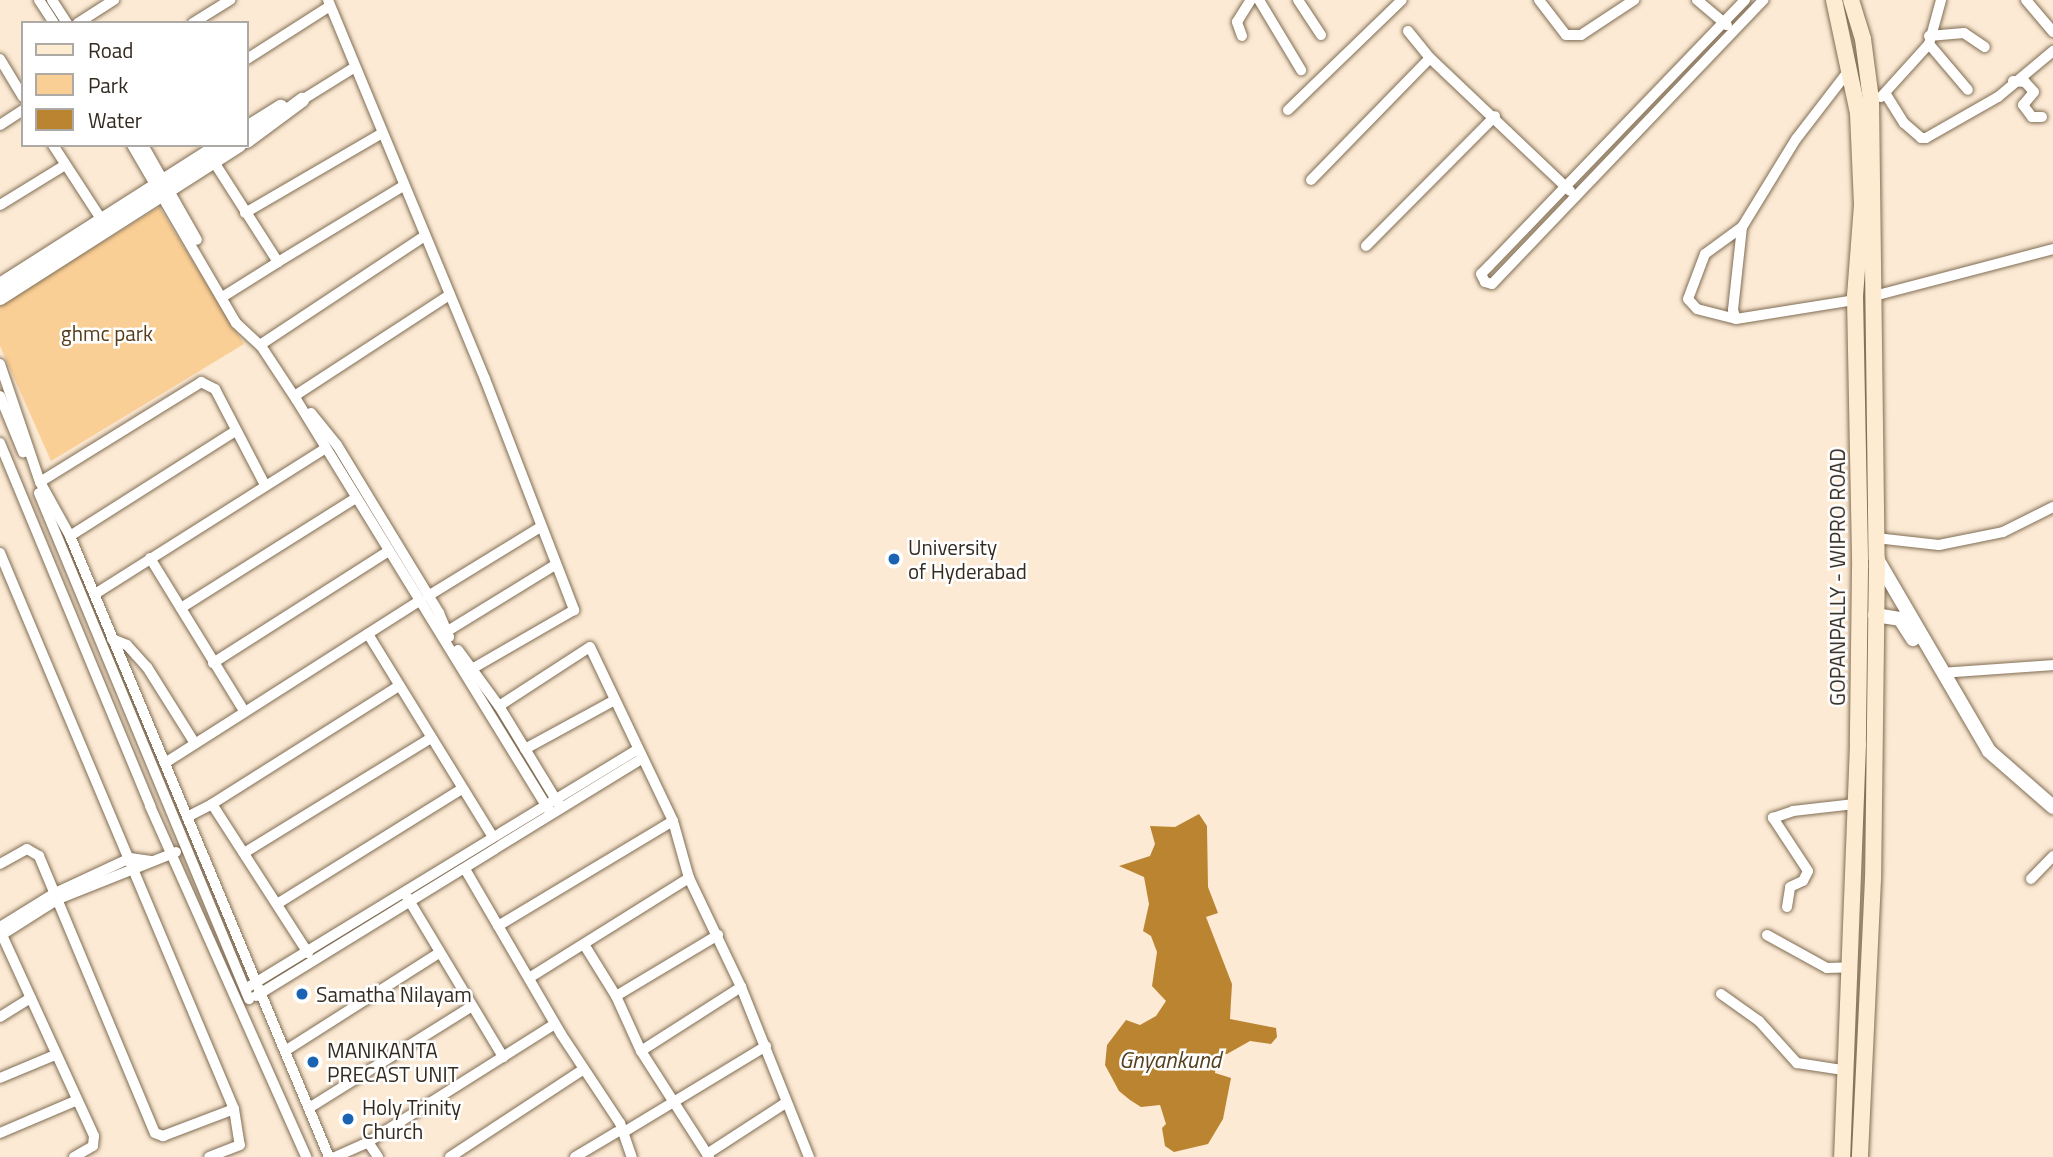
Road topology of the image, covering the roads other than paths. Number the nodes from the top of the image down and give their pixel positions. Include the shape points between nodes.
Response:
1 (39, 0) edge
2 (52, 0) edge
3 (114, 0) edge
4 (230, 0) edge
5 (1298, 0) edge
6 (1402, 0) edge
7 (1539, 0) edge
8 (1634, 0) edge
9 (1697, 0) edge
10 (1745, 0) edge
11 (1763, 0) edge
12 (1834, 0) edge
13 (1851, 0) edge
14 (1941, 0) edge
15 (1251, 1) edge
16 (2032, 2) edge
17 (329, 3) edge
18 (1617, 5) edge
19 (53, 21) edge
20 (66, 21) edge
21 (81, 21) edge
22 (197, 21) edge
23 (1721, 24) junction
24 (1737, 27) junction
25 (1408, 31) dead end
26 (2053, 32) edge
27 (1321, 35) dead end
28 (1242, 36) dead end
29 (1929, 40) junction
30 (1984, 47) dead end
31 (2053, 51) edge
32 (248, 58) edge
33 (1430, 58) junction
34 (0, 59) edge
35 (355, 67) junction
36 (1850, 69) junction
37 (1301, 70) dead end
38 (2013, 81) junction
39 (1968, 90) dead end
40 (21, 94) edge
41 (1879, 98) junction
42 (302, 100) junction
43 (1288, 110) dead end
44 (21, 111) edge
45 (1495, 116) junction
46 (2042, 117) dead end
47 (0, 125) edge
48 (248, 127) edge
49 (382, 134) junction
50 (248, 140) edge
51 (54, 147) edge
52 (133, 147) edge
53 (144, 147) edge
54 (217, 147) edge
55 (236, 147) edge
56 (214, 162) junction
57 (65, 165) junction
58 (1311, 180) dead end
59 (402, 186) junction
60 (1565, 186) junction
61 (164, 188) junction
62 (1575, 195) junction
63 (0, 205) edge
64 (244, 213) junction
65 (101, 219) junction
66 (1742, 227) junction
67 (424, 237) junction
68 (1366, 246) dead end
69 (2053, 248) edge
70 (278, 262) junction
71 (0, 285) edge
72 (224, 296) junction
73 (448, 296) junction
74 (1874, 296) junction
75 (0, 298) edge
76 (1855, 300) junction
77 (1735, 319) junction
78 (263, 343) junction
79 (0, 363) edge
80 (296, 396) junction
81 (0, 397) edge
82 (234, 432) junction
83 (0, 443) edge
84 (326, 448) junction
85 (40, 482) junction
86 (265, 485) junction
87 (356, 498) junction
88 (2053, 507) edge
89 (539, 528) junction
90 (70, 536) junction
91 (1876, 538) junction
92 (0, 552) edge
93 (387, 552) junction
94 (150, 558) junction
95 (1877, 559) junction
96 (555, 565) junction
97 (11, 579) junction
98 (0, 585) edge
99 (95, 594) junction
100 (423, 599) junction
101 (181, 608) junction
102 (1875, 615) junction
103 (434, 616) junction
104 (446, 632) junction
105 (368, 634) junction
106 (112, 639) junction
107 (213, 663) junction
108 (2053, 665) edge
109 (472, 669) junction
110 (1942, 673) junction
111 (399, 686) junction
112 (613, 701) junction
113 (499, 706) junction
114 (244, 711) junction
115 (431, 738) junction
116 (194, 742) junction
117 (525, 749) junction
118 (639, 755) junction
119 (165, 763) junction
120 (462, 789) junction
121 (212, 804) junction
122 (553, 807) junction
123 (2053, 807) edge
124 (1855, 811) junction
125 (187, 817) junction
126 (2053, 817) edge
127 (1874, 818) junction
128 (673, 821) junction
129 (1855, 836) junction
130 (1874, 836) junction
131 (493, 838) junction
132 (191, 847) junction
133 (171, 853) junction
134 (244, 853) junction
135 (2053, 856) edge
136 (457, 860) junction
137 (0, 864) edge
138 (132, 864) junction
139 (463, 871) junction
140 (689, 878) junction
141 (2031, 879) dead end
142 (404, 891) junction
143 (57, 896) junction
144 (410, 902) junction
145 (277, 904) junction
146 (1787, 907) dead end
147 (498, 926) junction
148 (1, 933) edge
149 (718, 935) junction
150 (1767, 935) dead end
151 (585, 946) junction
152 (308, 953) junction
153 (439, 953) junction
154 (1850, 967) junction
155 (529, 978) junction
156 (741, 987) junction
157 (250, 994) junction
158 (1721, 994) dead end
159 (616, 996) junction
160 (30, 998) junction
161 (472, 1006) junction
162 (0, 1017) edge
163 (554, 1024) junction
164 (766, 1046) junction
165 (285, 1051) junction
166 (641, 1051) junction
167 (55, 1055) junction
168 (503, 1057) junction
169 (1843, 1070) junction
170 (581, 1071) junction
171 (0, 1078) edge
172 (75, 1101) junction
173 (675, 1102) junction
174 (787, 1102) junction
175 (309, 1108) junction
176 (234, 1109) junction
177 (621, 1132) junction
178 (0, 1133) edge
179 (368, 1142) junction
180 (240, 1144) junction
181 (808, 1153) edge
182 (708, 1155) edge
183 (74, 1157) edge
184 (209, 1157) edge
185 (246, 1157) edge
186 (306, 1157) edge
187 (329, 1157) edge
188 (335, 1157) edge
189 (377, 1157) edge
190 (450, 1157) edge
191 (575, 1157) edge
192 (632, 1157) edge
193 (795, 1157) edge
194 (1842, 1157) edge
195 (1860, 1157) edge

1 - 19 street
2 - 20 street
3 - 21 street
4 - 22 street
5 - 27 street
6 - 43 street
7 - 18 street via 1566,35 1581,35
8 - 18 street
9 - 23 street
10 - 23 street
11 - 24 street
12 - 36 main road, GOPANPALLY - WIPRO ROAD
13 - 41 main road, GOPANPALLY - WIPRO ROAD
14 - 29 street
15 - 28 street via 1237,22
15 - 37 street
16 - 26 street
17 - 32 street
17 - 35 street
23 - 24 street
23 - 60 street
24 - 62 street
25 - 33 street
29 - 30 street via 1964,33
29 - 39 street
29 - 41 street
31 - 38 street
33 - 45 street
33 - 58 street
34 - 40 street
35 - 42 street
35 - 49 street
36 - 66 street via 1822,101
36 - 76 main road, GOPANPALLY - WIPRO ROAD via 1863,205
38 - 41 street via 1998,97 1920,138
38 - 46 street via 2025,82 2034,92 2023,105 2032,117
41 - 74 main road, GOPANPALLY - WIPRO ROAD
42 - 48 street via 286,104
42 - 50 street
44 - 47 street
45 - 60 street
45 - 68 street
49 - 59 street
49 - 64 street
51 - 57 street
52 - 61 street
53 - 61 street
54 - 61 street
55 - 56 street
56 - 61 street
56 - 64 street
57 - 63 street
57 - 65 street
59 - 67 street
59 - 70 street
60 - 62 street
60 - 62 street via 1481,274 1485,282 1492,284
61 - 65 street
61 - 72 street
61 - 75 street
61 - 84 street via 236,323 261,345
64 - 70 street
65 - 71 street
66 - 77 street via 1734,269
66 - 77 street via 1705,254 1688,299 1697,309
67 - 73 street
67 - 78 street
69 - 74 street
70 - 72 street
72 - 78 street
73 - 80 street
73 - 89 street via 485,379
74 - 91 main road, GOPANPALLY - WIPRO ROAD
76 - 77 street
76 - 124 main road, GOPANPALLY - WIPRO ROAD via 1860,581
78 - 80 street
79 - 85 street
80 - 100 street via 337,445
81 - 132 street
82 - 85 street via 215,389 201,382
82 - 86 street
82 - 90 street
83 - 133 street
84 - 86 street
84 - 87 street
85 - 90 street
86 - 94 street
87 - 93 street
87 - 101 street
88 - 91 street via 2003,532 1939,545
89 - 96 street
89 - 100 street
90 - 99 street
91 - 95 main road, GOPANPALLY - WIPRO ROAD
92 - 97 street
93 - 100 street
93 - 107 street
94 - 99 street
94 - 101 street
95 - 102 main road, GOPANPALLY - WIPRO ROAD
95 - 110 street
96 - 104 street
96 - 109 street via 574,610
97 - 98 street
97 - 138 street
99 - 106 street
100 - 103 street
100 - 105 street
101 - 107 street
102 - 126 street via 1892,616 1906,626 1983,756
102 - 127 main road, GOPANPALLY - WIPRO ROAD
103 - 104 street
103 - 122 street
104 - 109 street
105 - 111 street
105 - 114 street
106 - 116 street via 127,645 147,667
106 - 119 street
107 - 114 street
108 - 110 street
109 - 113 street
110 - 123 street via 1989,751
111 - 115 street
111 - 121 street
112 - 113 street via 590,647
112 - 117 street
112 - 118 street
113 - 117 street
114 - 116 street
115 - 120 street
115 - 134 street
116 - 119 street
117 - 122 street
118 - 122 street
118 - 128 street
119 - 125 street
120 - 131 street
120 - 145 street
121 - 125 street
121 - 134 street
122 - 131 street
122 - 139 street
124 - 127 main road
124 - 129 main road, GOPANPALLY - WIPRO ROAD
124 - 146 street via 1793,811 1773,818 1773,825 1808,871 1803,881 1790,887
125 - 132 street
127 - 130 main road, GOPANPALLY - WIPRO ROAD
128 - 140 street
128 - 147 street
129 - 130 main road
129 - 154 main road, GOPANPALLY - WIPRO ROAD
130 - 195 main road, GOPANPALLY - WIPRO ROAD
131 - 136 street
132 - 133 street
132 - 157 street
133 - 138 street
133 - 157 street via 234,993
134 - 145 street
135 - 141 street
136 - 139 street
136 - 142 street
137 - 143 street via 27,849 34,851
138 - 143 street
138 - 176 street
139 - 144 street
139 - 147 street
139 - 163 street
140 - 149 street
140 - 151 street
142 - 144 street
142 - 152 street
143 - 148 street
143 - 176 street via 155,1133 163,1136
144 - 153 street
144 - 157 street
145 - 152 street
147 - 155 street
148 - 160 street
149 - 156 street
149 - 159 street
150 - 154 street via 1827,968
151 - 155 street
151 - 159 street
152 - 157 street
153 - 161 street
153 - 165 street
154 - 169 main road, GOPANPALLY - WIPRO ROAD
155 - 163 street
156 - 164 street
156 - 166 street
157 - 165 street
157 - 186 street
158 - 169 street via 1759,1021 1797,1063
159 - 166 street
160 - 162 street
160 - 167 street
161 - 168 street
161 - 175 street
163 - 168 street
163 - 170 street
163 - 177 street
164 - 173 street
164 - 174 street
165 - 175 street
166 - 173 street
167 - 171 street
167 - 172 street
168 - 179 street
169 - 194 main road, GOPANPALLY - WIPRO ROAD
170 - 177 street
170 - 190 street
172 - 178 street
172 - 183 street via 94,1136 93,1146
173 - 177 street
173 - 182 street
174 - 181 street
174 - 182 street
175 - 187 street
176 - 180 street
177 - 191 street
177 - 192 street
179 - 188 street
179 - 189 street
180 - 184 street
180 - 185 street
181 - 193 street

